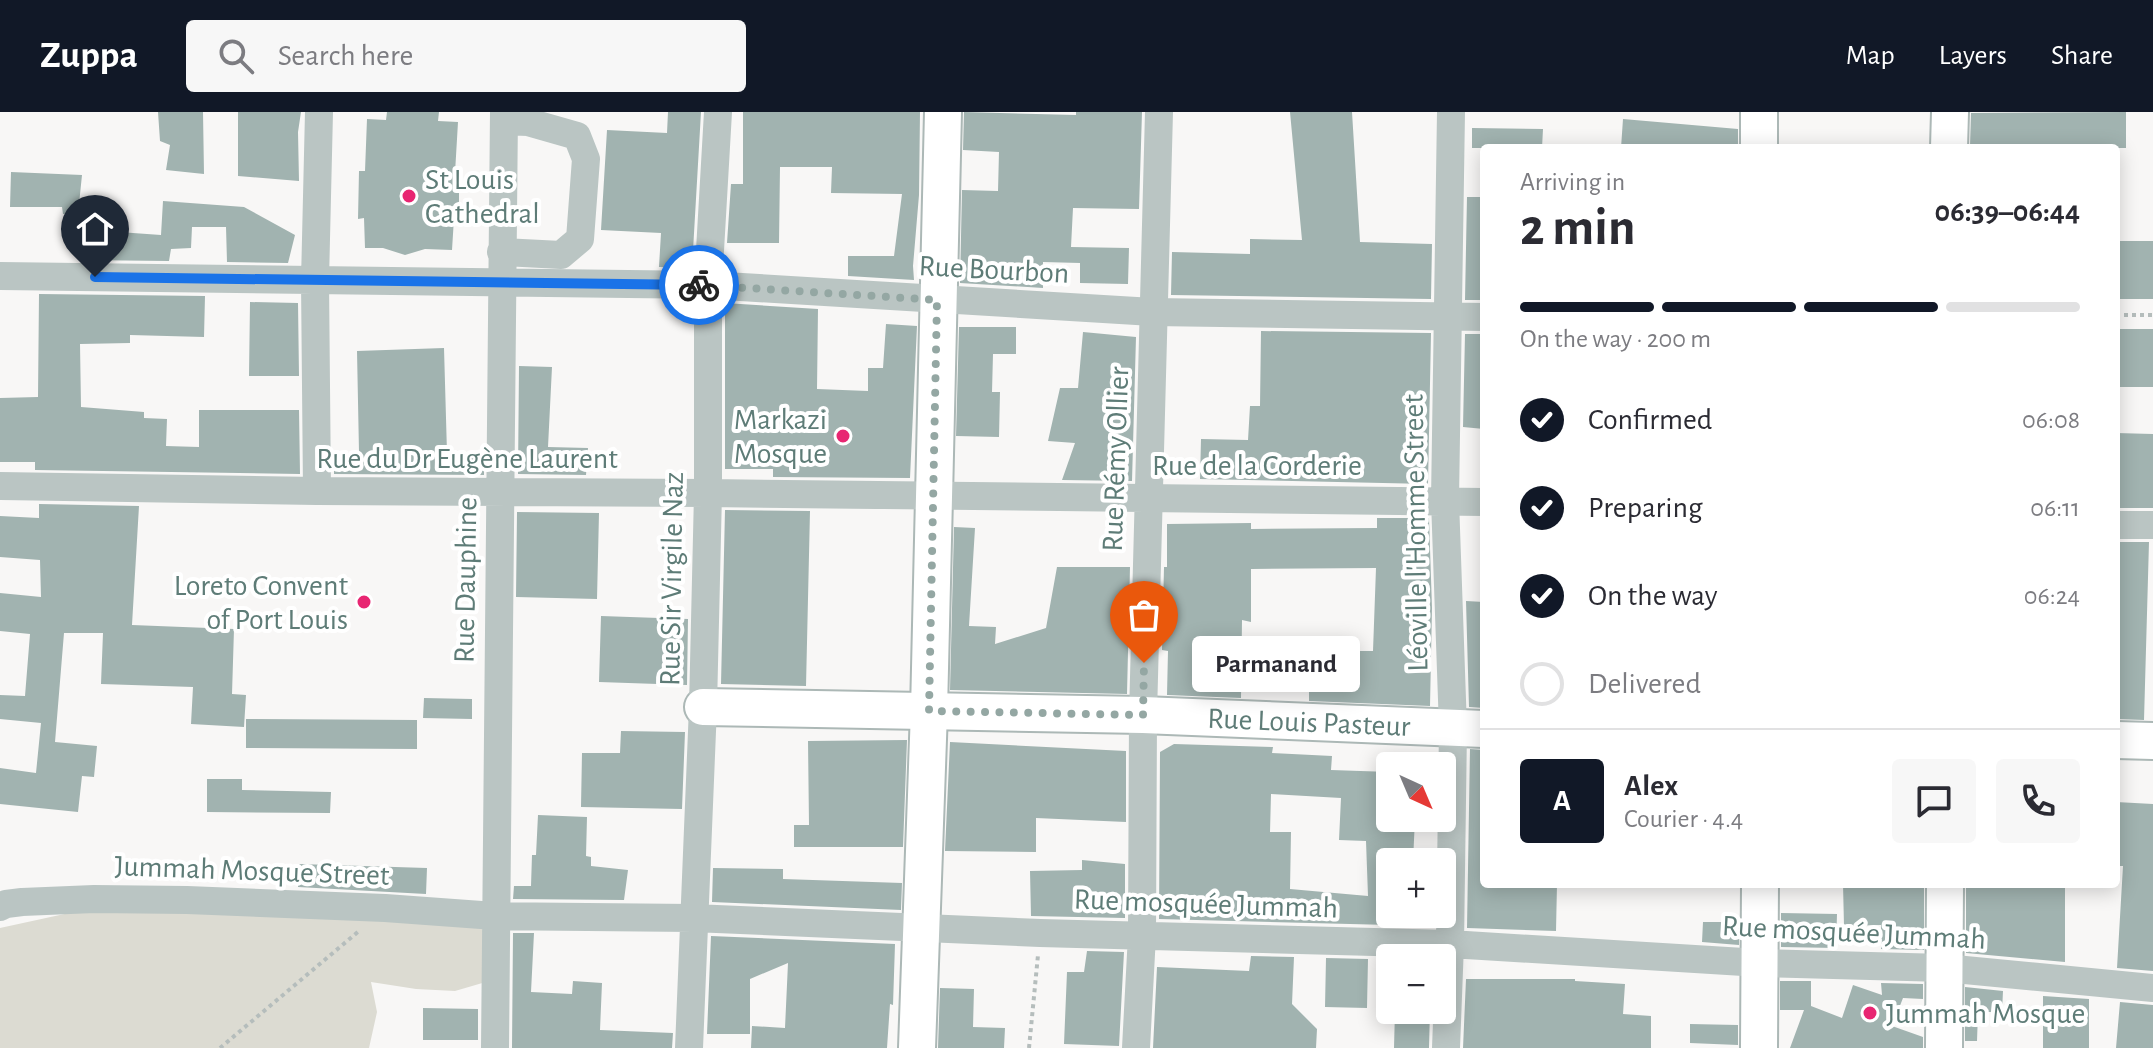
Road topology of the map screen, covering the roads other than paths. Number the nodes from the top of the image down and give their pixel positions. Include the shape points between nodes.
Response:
1 (319, 112) edge
2 (718, 112) edge
3 (943, 112) edge
4 (1159, 112) edge
5 (1451, 112) edge
6 (1759, 112) edge
7 (1950, 112) edge
8 (504, 116) edge
9 (1759, 144) edge
10 (1949, 144) edge
11 (501, 252) junction
12 (0, 276) edge
13 (315, 281) junction
14 (501, 282) junction
15 (708, 285) junction
16 (937, 300) junction
17 (1153, 312) junction
18 (1447, 317) junction
19 (1480, 317) edge
20 (0, 486) edge
21 (317, 491) junction
22 (500, 491) junction
23 (708, 493) junction
24 (935, 497) junction
25 (1148, 499) junction
26 (1445, 500) junction
27 (1480, 502) edge
28 (2120, 525) edge
29 (2153, 525) edge
30 (703, 707) junction
31 (929, 711) junction
32 (1143, 715) junction
33 (1468, 729) edge
34 (1760, 888) edge
35 (1945, 888) edge
36 (2, 904) edge
37 (495, 916) junction
38 (693, 918) junction
39 (920, 928) junction
40 (1142, 935) junction
41 (1450, 944) joint
42 (1456, 944) edge
43 (1760, 963) junction
44 (1944, 968) junction
45 (2153, 988) edge
46 (1447, 1024) edge
47 (495, 1048) edge
48 (689, 1048) edge
49 (917, 1048) edge
50 (1136, 1048) edge
51 (1446, 1048) edge
52 (1759, 1048) edge
53 (1944, 1048) edge

1 - 13 street
2 - 15 street, Rue Sir Virgile Naz
3 - 16 main road
4 - 17 street, Rue Rémy Ollier
5 - 18 street, Léoville l'Homme Street
6 - 9 main road
7 - 10 main road
8 - 11 street, Rue Dauphine
8 - 11 street via 577,136 586,159 580,239 561,255
11 - 14 street, Rue Dauphine
12 - 13 street, Rue Bourbon
13 - 14 street, Rue Bourbon
13 - 21 street
14 - 15 street, Rue Bourbon
14 - 22 street, Rue Dauphine
15 - 16 street, Rue Bourbon
15 - 23 street, Rue Sir Virgile Naz
16 - 17 street, Rue Bourbon
16 - 24 main road
17 - 18 street, Rue Bourbon
17 - 25 street, Rue Rémy Ollier
18 - 19 street, Rue Bourbon
18 - 26 street, Léoville l'Homme Street
20 - 21 street, Rue du Dr Eugène Laurent
21 - 22 street, Rue du Dr Eugène Laurent
22 - 23 street, Rue du Dr Eugène Laurent
22 - 37 street, Rue Dauphine
23 - 24 street, Rue du Dr Eugène Laurent
23 - 30 street, Rue Sir Virgile Naz
24 - 25 street, Rue de la Corderie
24 - 31 main road
25 - 26 street, Rue de la Corderie
25 - 32 street, Rue Rémy Ollier
26 - 27 street, Rue de la Corderie
26 - 33 street, Léoville l'Homme Street
28 - 29 street
30 - 31 main road, Rue Louis Pasteur
30 - 38 street, Rue Sir Virgile Naz
31 - 32 main road, Rue Louis Pasteur
31 - 39 main road
32 - 33 main road, Rue Louis Pasteur
32 - 40 street, Rue Rémy Ollier
33 - 41 street, Léoville l'Homme Street
34 - 43 main road
35 - 44 main road
36 - 37 street, Jummah Mosque Street via 94,899
37 - 38 street, Rue mosquée Jummah
37 - 47 street, Rue Dauphine
38 - 39 street, Rue mosquée Jummah
38 - 48 street, Rue Sir Virgile Naz
39 - 40 street, Rue mosquée Jummah
39 - 49 main road
40 - 41 street, Rue mosquée Jummah
40 - 50 street, Rue Rémy Ollier
42 - 43 street, Rue mosquée Jummah
43 - 44 street, Rue mosquée Jummah
43 - 52 main road
44 - 45 street, Rue mosquée Jummah
44 - 53 main road
46 - 51 street, Léoville l'Homme Street

